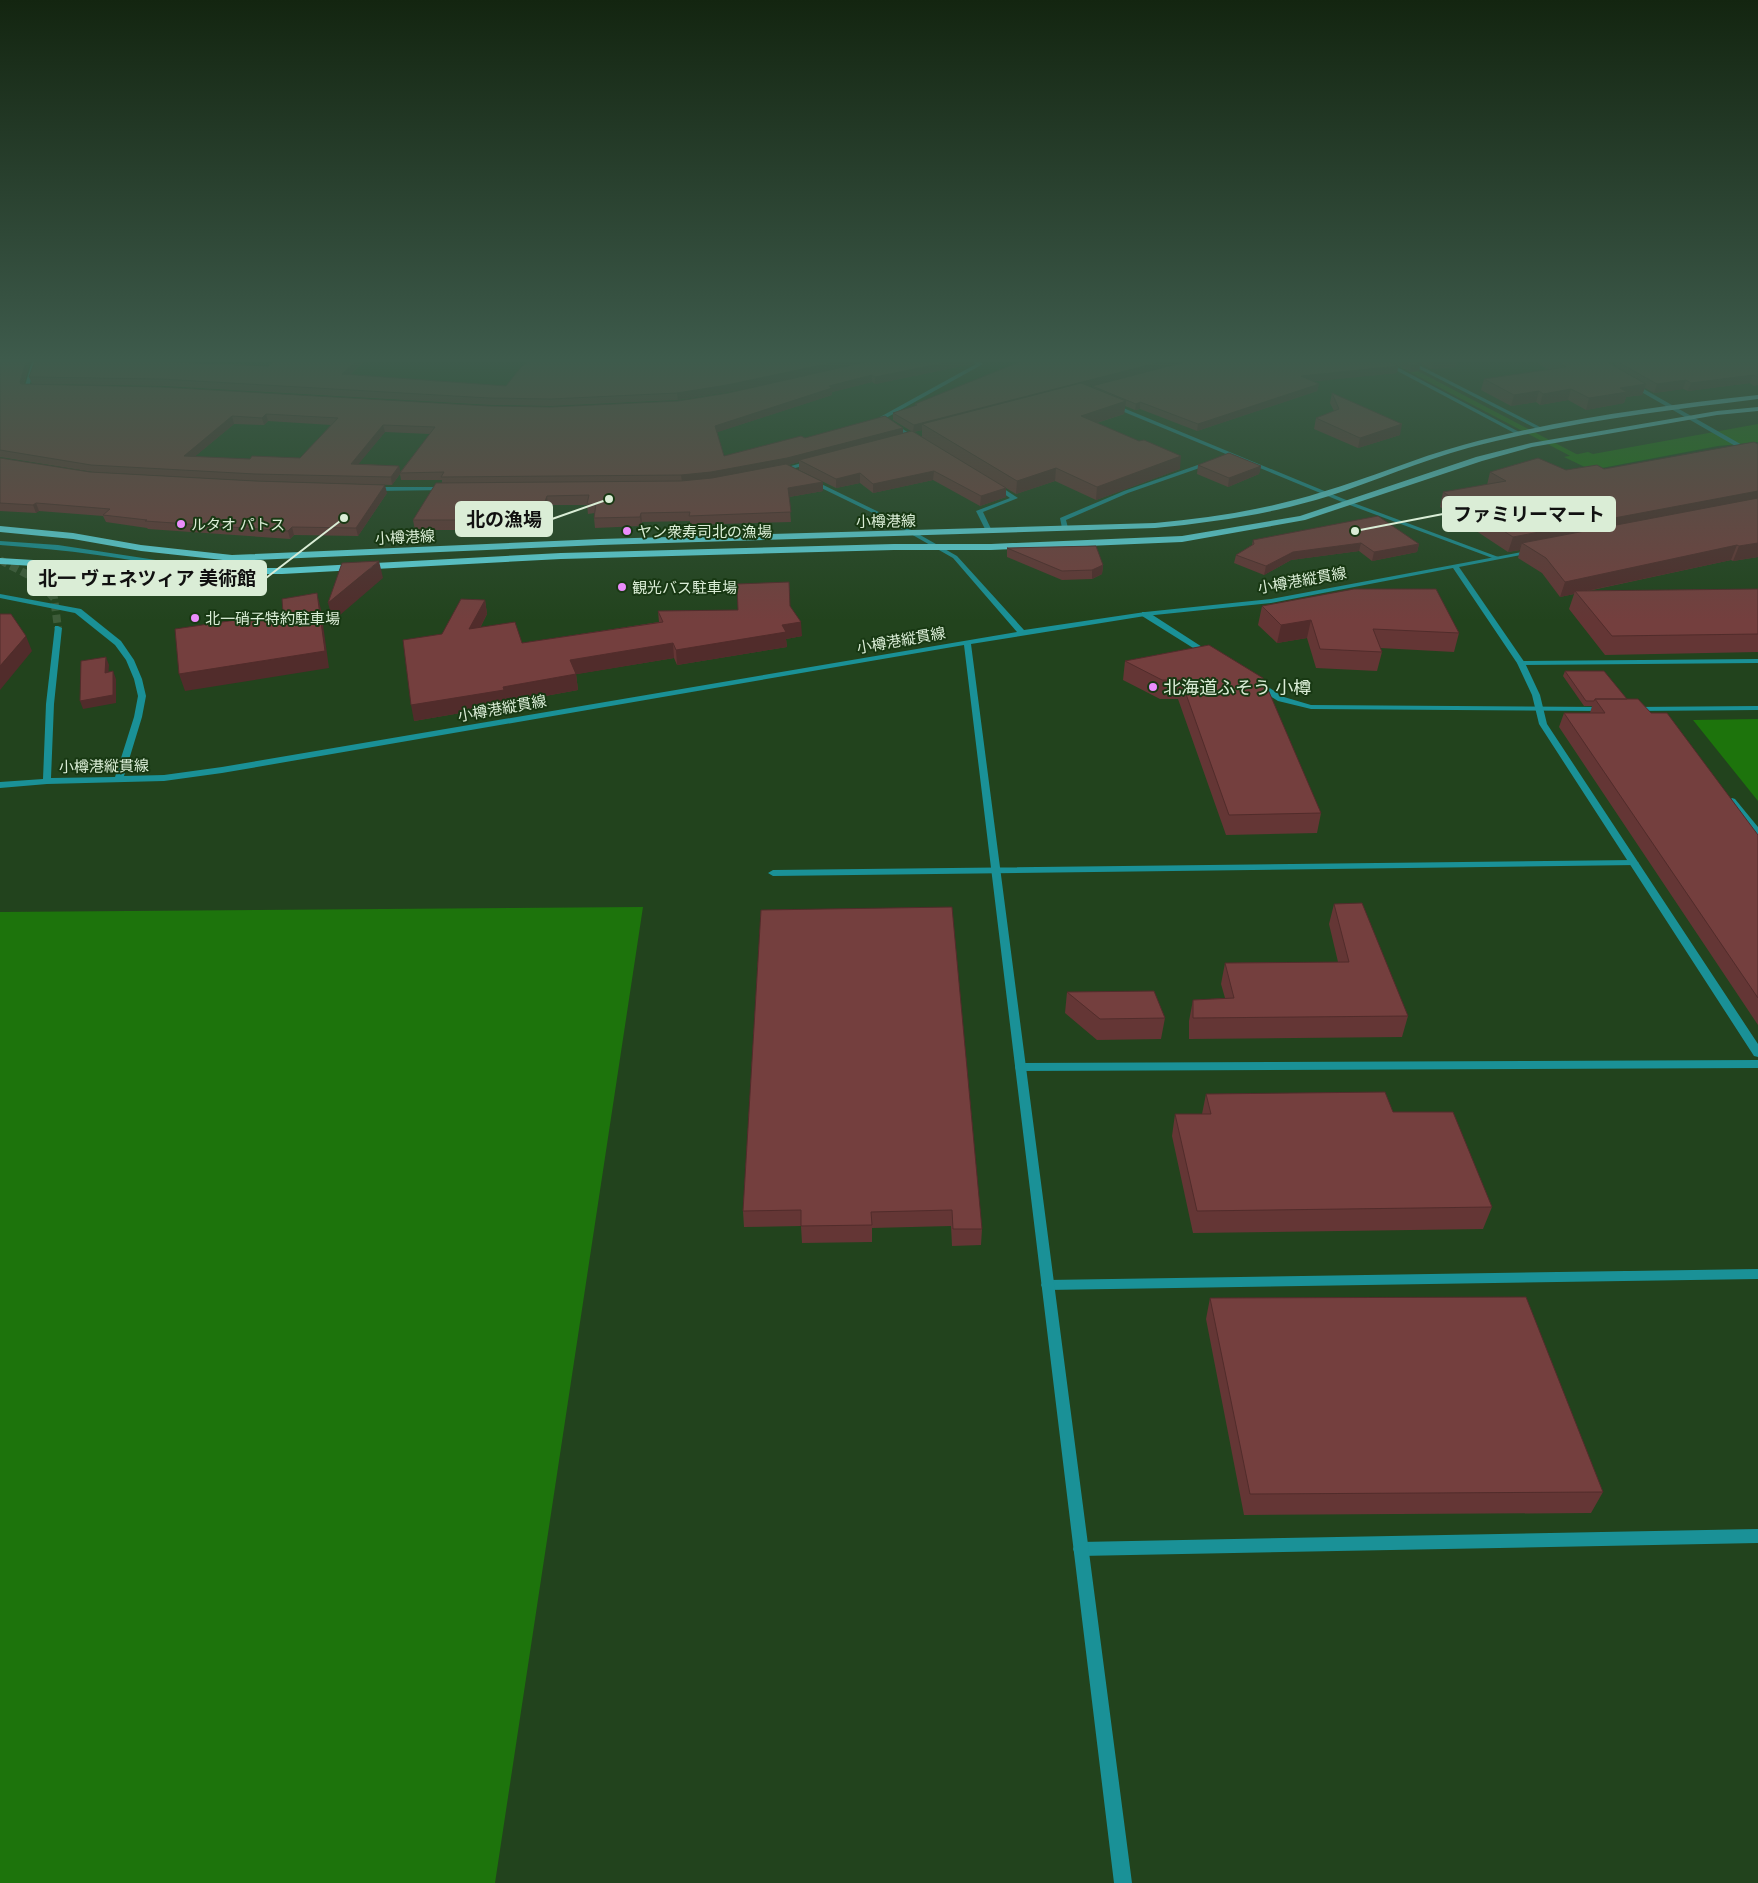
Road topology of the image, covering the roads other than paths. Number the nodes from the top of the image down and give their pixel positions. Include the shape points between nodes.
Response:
1 (1209, 446) edge
2 (1471, 446) edge
3 (1528, 446) edge
4 (1739, 446) edge
5 (1231, 455) junction
6 (1758, 457) edge
7 (1222, 458) edge
8 (823, 460) edge
9 (1213, 461) edge
10 (788, 469) junction
11 (769, 473) edge
12 (796, 473) edge
13 (805, 478) edge
14 (991, 484) edge
15 (371, 489) edge
16 (457, 489) edge
17 (1326, 493) junction
18 (1350, 503) junction
19 (1065, 528) junction
20 (0, 529) edge
21 (989, 532) junction
22 (917, 534) junction
23 (0, 542) edge
24 (941, 547) junction
25 (1543, 549) edge
26 (1497, 558) junction
27 (0, 561) edge
28 (1455, 566) junction
29 (194, 572) junction
30 (0, 596) edge
31 (1145, 614) junction
32 (58, 628) tunnel mouth
33 (1022, 633) junction
34 (966, 642) junction
35 (1217, 659) edge
36 (1758, 661) edge
37 (1521, 663) junction
38 (1249, 679) edge
39 (1758, 708) edge
40 (1609, 709) edge
41 (1629, 709) edge
42 (1659, 709) junction
43 (1540, 710) junction
44 (1665, 717) edge
45 (119, 779) junction
46 (47, 781) junction
47 (0, 785) edge
48 (1727, 794) edge
49 (1758, 833) edge
50 (1634, 863) junction
51 (995, 871) junction
52 (773, 873) dead end
53 (1758, 1053) edge
54 (1758, 1064) edge
55 (1020, 1067) junction
56 (1758, 1274) edge
57 (1047, 1284) junction
58 (1758, 1536) edge
59 (1080, 1549) junction
60 (1123, 1883) edge

1 - 5 street
2 - 17 main road, 小樽港線 via 1434,455
3 - 18 main road, 小樽港線
4 - 6 street
5 - 7 street
5 - 17 street
8 - 10 street
9 - 19 street via 1062,519
10 - 11 street
10 - 12 street
13 - 22 street
14 - 21 street via 1015,498 979,511
15 - 16 street
17 - 18 street
17 - 19 main road, 小樽港線 via 1200,522
18 - 24 main road, 小樽港線 via 1302,518 1182,539
18 - 26 street
19 - 21 main road, 小樽港線
20 - 22 main road, 小樽港線 via 232,558 600,542
21 - 22 main road, 小樽港線
22 - 24 street
23 - 29 street via 58,547 169,564
24 - 29 main road, 小樽港線 via 561,556 282,571
24 - 33 street via 955,557
25 - 26 street, 小樽港縦貫線
26 - 28 street, 小樽港縦貫線
27 - 29 main road, 小樽港線
28 - 31 street, 小樽港縦貫線 via 1271,601
28 - 37 street
30 - 45 street via 78,612 118,643 130,660 142,696
31 - 33 street, 小樽港縦貫線
31 - 35 street
32 - 46 street via 50,704
33 - 34 street, 小樽港縦貫線
34 - 45 street, 小樽港縦貫線 via 222,770 164,778
34 - 51 street
36 - 37 street
37 - 43 street
38 - 43 street via 1280,699 1311,707
39 - 42 street
40 - 43 street
41 - 42 street
42 - 44 street
43 - 50 street via 1543,724
45 - 46 street, 小樽港縦貫線
46 - 47 street, 小樽港縦貫線
48 - 49 street
50 - 51 street
50 - 53 street
51 - 52 street
51 - 55 street
54 - 55 street
55 - 57 street
56 - 57 street
57 - 59 street
58 - 59 street
59 - 60 street

